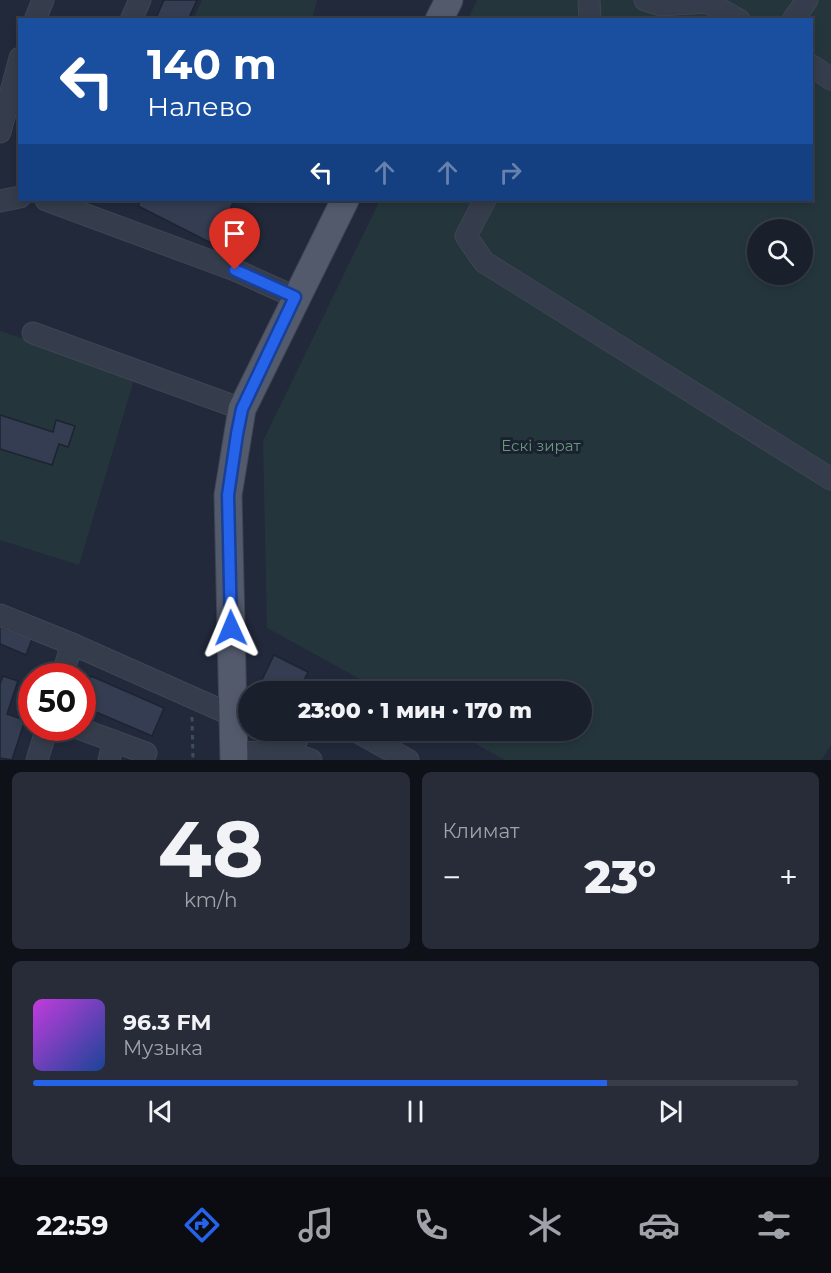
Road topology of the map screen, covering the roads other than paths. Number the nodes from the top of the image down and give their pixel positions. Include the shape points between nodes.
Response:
1 (43, 0) edge
2 (140, 0) edge
3 (449, 0) edge
4 (589, 0) edge
5 (645, 0) edge
6 (807, 0) edge
7 (36, 18) edge
8 (132, 18) edge
9 (440, 18) edge
10 (590, 18) edge
11 (735, 18) edge
12 (794, 18) edge
13 (813, 67) edge
14 (17, 69) edge
15 (831, 79) edge
16 (0, 132) edge
17 (18, 197) edge
18 (0, 201) edge
19 (49, 201) edge
20 (344, 201) edge
21 (484, 201) edge
22 (295, 297) junction
23 (33, 333) dead end
24 (242, 409) junction
25 (831, 479) edge
26 (0, 615) edge
27 (72, 644) junction
28 (66, 663) edge
29 (234, 716) junction
30 (96, 740) edge
31 (43, 741) edge
32 (296, 741) edge
33 (374, 741) edge
34 (112, 751) edge
35 (146, 753) dead end
36 (290, 753) junction
37 (234, 756) edge
38 (37, 760) edge
39 (310, 760) edge
40 (408, 760) edge

1 - 7 street
2 - 8 street
3 - 9 main road
4 - 10 street
5 - 11 street via 661,5 707,2
6 - 12 street
13 - 15 street
14 - 16 street
17 - 18 street
19 - 22 street via 235,270
20 - 22 main road
21 - 25 street via 466,236 484,262
22 - 24 main road
23 - 24 street
24 - 29 main road via 228,495
26 - 27 street
27 - 28 street
27 - 29 street
29 - 37 main road
30 - 34 street
31 - 38 street
32 - 36 street
33 - 40 street
34 - 35 street
36 - 37 street
36 - 39 street

